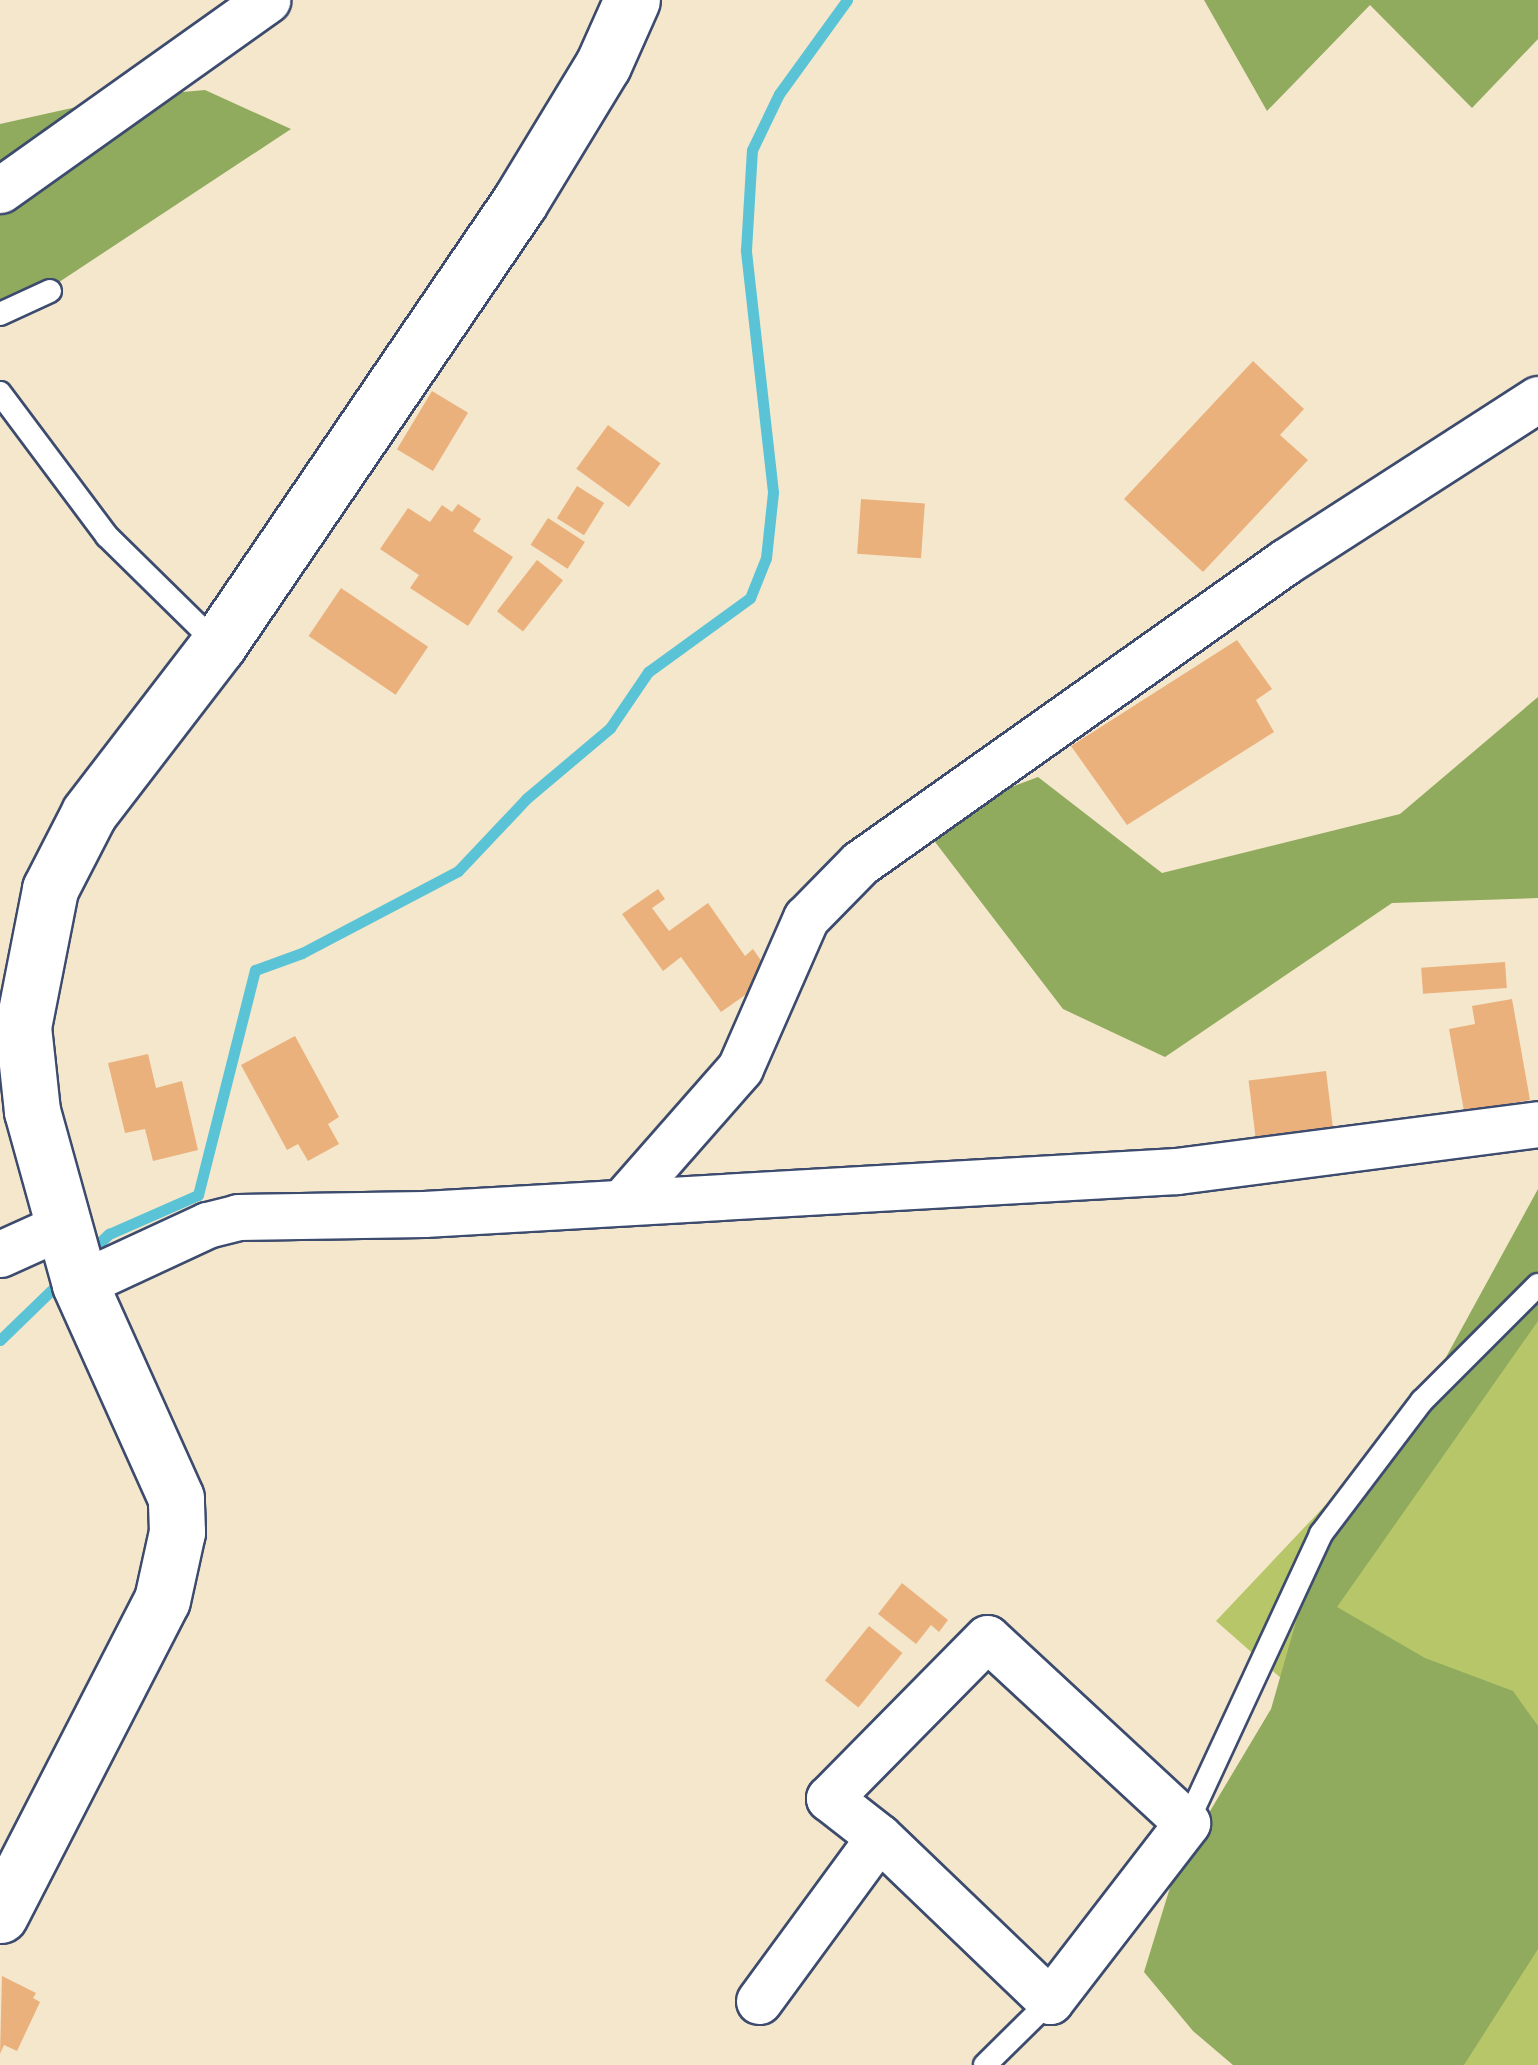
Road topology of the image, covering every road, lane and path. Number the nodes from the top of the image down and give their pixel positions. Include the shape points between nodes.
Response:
1 (267, 0) edge
2 (632, 0) edge
3 (0, 190) edge
4 (50, 291) dead end
5 (0, 314) edge
6 (0, 393) edge
7 (1538, 399) edge
8 (218, 645) junction
9 (1538, 1124) edge
10 (626, 1199) junction
11 (62, 1226) junction
12 (0, 1254) edge
13 (80, 1284) junction
14 (1538, 1285) edge
15 (1187, 1823) junction
16 (879, 1837) junction
17 (8, 1879) edge
18 (759, 2001) dead end
19 (1050, 2001) junction
20 (985, 2065) edge

1 - 3 street
2 - 8 street via 603,65 520,203
4 - 5 lane
6 - 8 lane via 107,536
7 - 10 street via 1285,562 860,863 806,918 740,1068
8 - 11 street via 89,812 50,889 24,1027 32,1111
9 - 10 street via 1177,1171
10 - 13 street via 424,1214 238,1217
11 - 12 street
11 - 13 street
13 - 17 street via 176,1498 177,1532 162,1600
14 - 15 lane via 1422,1402 1321,1534
15 - 16 street via 987,1638 829,1798
15 - 19 street
16 - 18 street
16 - 19 street
19 - 20 lane

